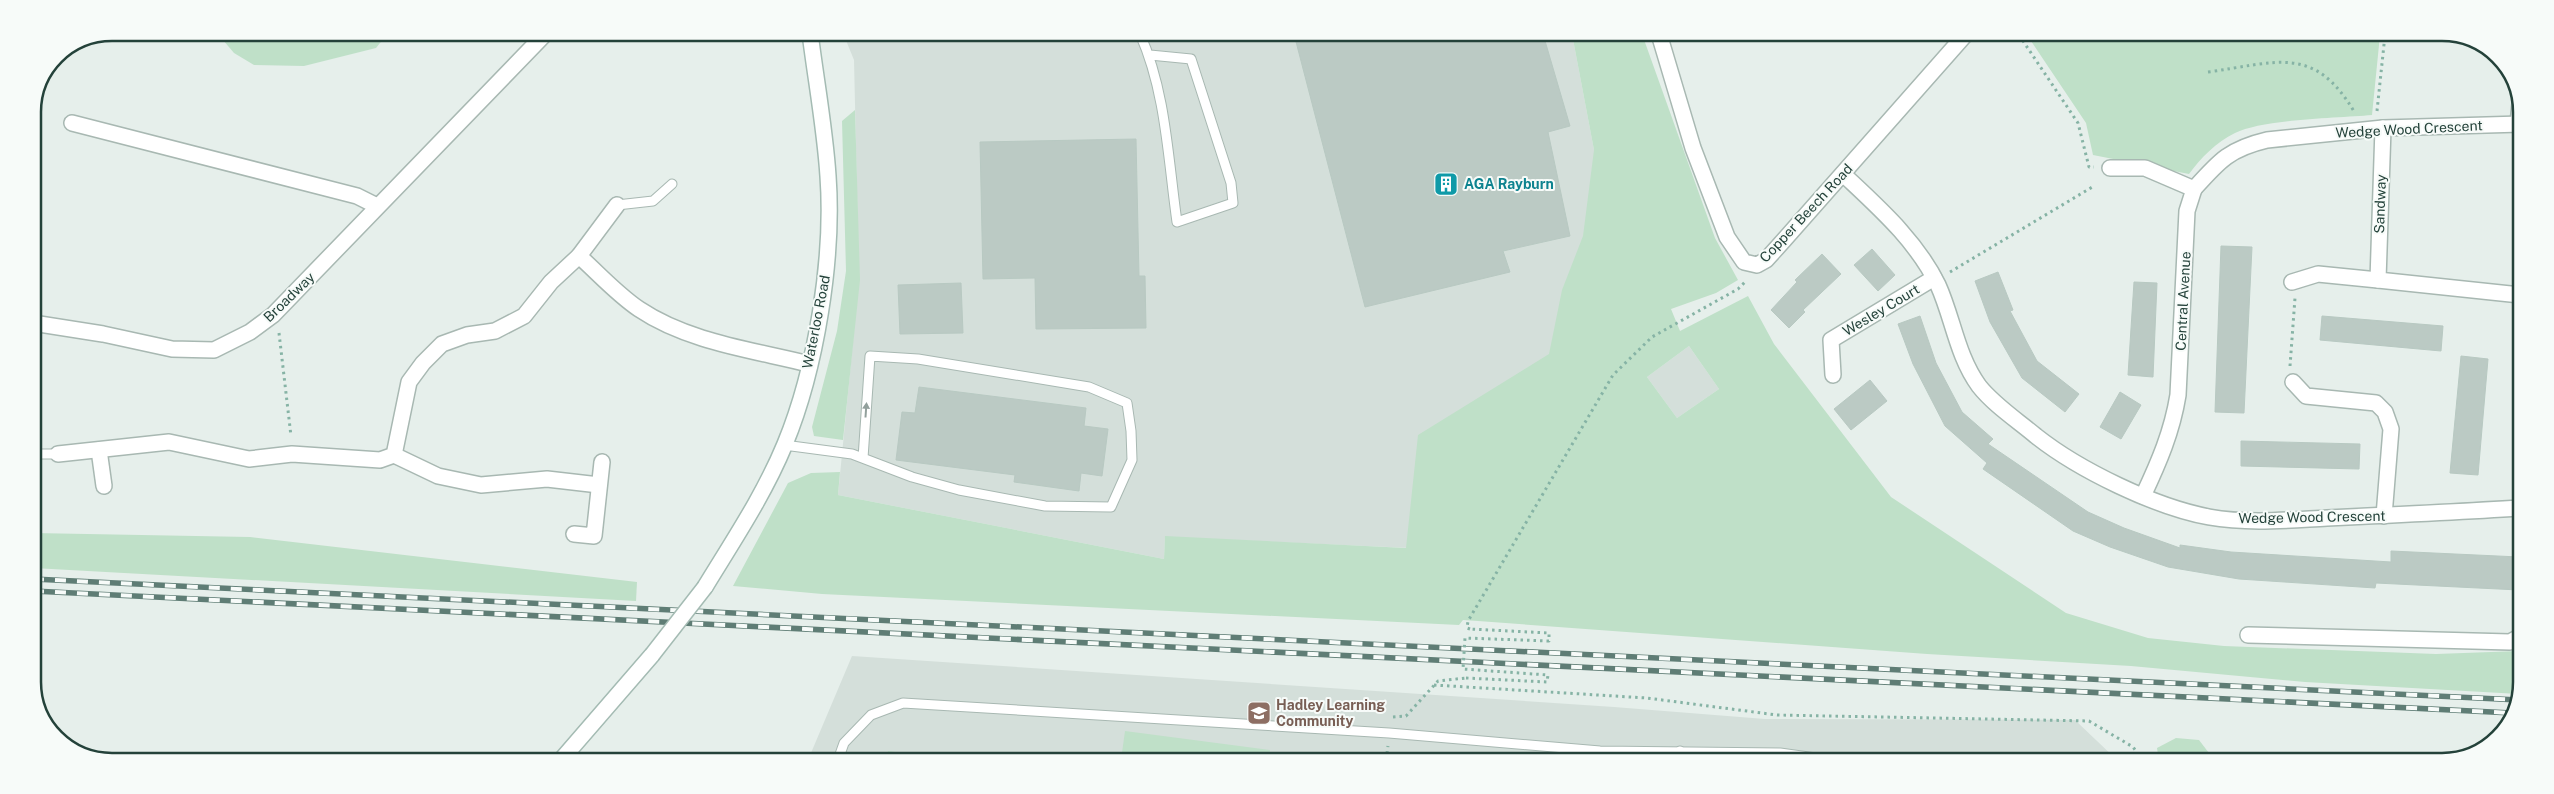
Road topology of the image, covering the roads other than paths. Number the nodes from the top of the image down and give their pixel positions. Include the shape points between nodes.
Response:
1 (538, 41) edge
2 (811, 41) edge
3 (1143, 41) edge
4 (1661, 41) edge
5 (1960, 41) edge
6 (1150, 55) junction
7 (72, 122) dead end
8 (2513, 124) edge
9 (2379, 129) junction
10 (2110, 168) road end
11 (1843, 174) junction
12 (672, 184) dead end
13 (2194, 190) junction
14 (617, 204) joint
15 (377, 206) junction
16 (579, 256) junction
17 (1940, 276) junction
18 (2378, 280) junction
19 (2292, 282) road end
20 (2513, 293) edge
21 (41, 324) edge
22 (809, 364) junction
23 (1833, 375) dead end
24 (2293, 382) road end
25 (784, 445) junction
26 (99, 450) junction
27 (41, 454) edge
28 (58, 454) joint
29 (394, 454) junction
30 (863, 458) junction
31 (602, 462) dead end
32 (599, 485) junction
33 (104, 486) dead end
34 (2143, 496) junction
35 (2513, 508) edge
36 (2384, 516) junction
37 (574, 534) dead end
38 (2248, 635) dead end
39 (2513, 640) edge
40 (1680, 751) joint
41 (567, 753) edge
42 (840, 753) edge
43 (1780, 753) edge

1 - 15 street, Broadway
2 - 22 street, Waterloo Road via 828,176 829,226 827,269
3 - 6 lane
4 - 11 street, Copper Beech Road via 1693,148 1726,237 1744,262 1757,265 1766,260
5 - 11 street, Copper Beech Road
6 - 6 lane via 1159,90 1177,222 1233,203 1231,183 1191,59
7 - 15 street via 357,196
8 - 9 street, Wedge Wood Crescent
9 - 13 street, Wedge Wood Crescent via 2252,144 2220,160
9 - 18 street, Sandway
10 - 13 street via 2145,168
11 - 17 street, Wedge Wood Crescent via 1888,216
12 - 14 lane via 653,201
13 - 34 street, Central Avenue via 2187,211 2174,425
14 - 16 street
15 - 21 street, Broadway via 273,315 250,332 214,350 172,349
16 - 22 street via 638,309 668,326
16 - 29 street via 550,282 524,316 495,331 467,335 442,344 423,363 409,382
17 - 23 street, Wesley Court via 1831,340
17 - 34 street, Wedge Wood Crescent via 1966,364 1980,387 2054,451
18 - 19 street via 2318,274
18 - 20 street
22 - 25 street, Waterloo Road
24 - 36 street via 2306,396 2376,403 2385,412 2391,429
25 - 30 lane
25 - 41 street, Waterloo Road, bridge via 750,514 705,587 652,655
26 - 28 street
26 - 29 street via 168,442 249,459 292,454 380,460
26 - 33 street
27 - 28 lane
29 - 32 street via 438,476 481,485 547,478
30 -> 30 lane via 870,356 918,359 1089,387 1127,403 1132,431 1132,460 1111,507 1045,506 958,490
31 - 32 street
32 - 37 street via 594,536
34 - 36 street, Wedge Wood Crescent via 2210,517 2259,521
35 - 36 street, Wedge Wood Crescent
38 - 39 street
40 - 42 lane via 1600,751 1390,733 903,703 870,715 844,743
40 - 43 lane

